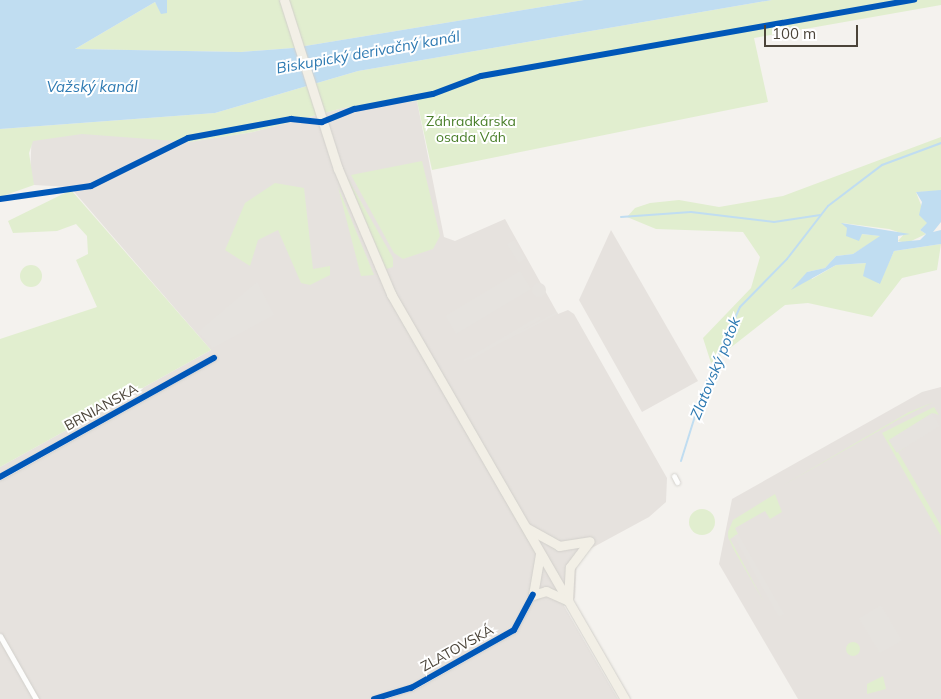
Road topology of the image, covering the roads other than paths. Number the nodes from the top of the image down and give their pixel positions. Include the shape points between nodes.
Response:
1 (284, 0) edge
2 (214, 358) dead end
3 (674, 476) dead end
4 (0, 477) edge
5 (677, 482) dead end
6 (524, 525) junction
7 (540, 554) junction
8 (533, 595) junction
9 (568, 601) junction
10 (0, 636) edge
11 (36, 699) edge
12 (374, 699) edge
13 (625, 699) edge

1 - 6 main road via 338,169 376,263
2 - 4 street, BRNIANSKA
3 - 5 street
6 - 7 main road
6 - 9 main road via 559,546 590,541 570,567
7 - 8 main road
7 - 9 main road
8 - 9 main road via 546,591
8 - 12 street, ZLATOVSKÁ via 514,630 411,688
9 - 13 main road
10 - 11 street

